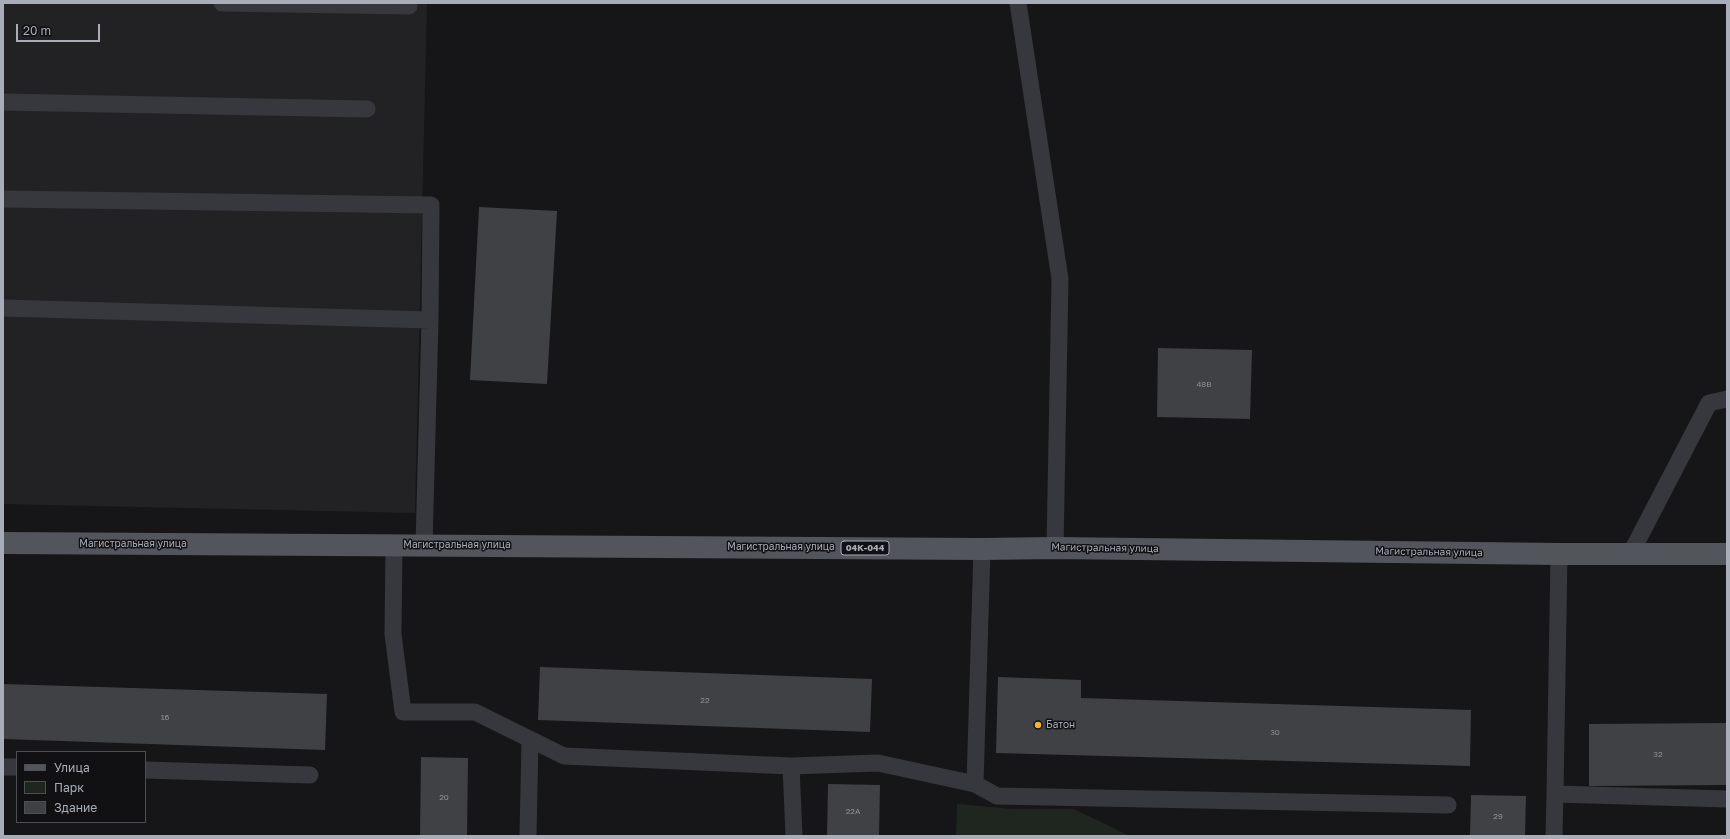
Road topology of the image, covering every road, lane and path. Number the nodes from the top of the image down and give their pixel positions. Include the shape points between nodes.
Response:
1 (222, 3) edge
2 (1018, 3) edge
3 (409, 6) dead end
4 (3, 102) edge
5 (367, 109) dead end
6 (3, 199) edge
7 (3, 308) edge
8 (430, 320) junction
9 (1727, 398) edge
10 (3, 543) edge
11 (394, 545) junction
12 (424, 545) junction
13 (1055, 548) junction
14 (982, 549) junction
15 (1559, 554) junction
16 (1631, 554) junction
17 (1727, 554) edge
18 (530, 739) junction
19 (791, 766) junction
20 (3, 767) edge
21 (16, 767) edge
22 (146, 770) edge
23 (310, 774) dead end
24 (975, 784) junction
25 (1555, 794) junction
26 (1727, 800) edge
27 (1448, 805) dead end
28 (528, 836) edge
29 (794, 836) edge
30 (1554, 836) edge

1 - 3 lane
2 - 13 lane via 1060,279
4 - 5 lane
6 - 8 lane via 431,205
7 - 8 lane
8 - 12 lane
9 - 16 lane via 1709,403
10 - 11 main road, Магистральная улица / 04К-044
11 - 12 main road, Магистральная улица / 04К-044
11 - 18 lane via 393,634 403,712 474,712
12 - 14 main road, Магистральная улица / 04К-044
13 - 14 main road, Магистральная улица / 04К-044
13 - 15 main road, Магистральная улица / 04К-044
14 - 24 lane
15 - 16 main road, Магистральная улица / 04К-044
15 - 25 lane
16 - 17 main road, Магистральная улица / 04К-044
18 - 19 lane via 564,756
18 - 28 lane
19 - 24 lane via 878,763
19 - 29 lane
20 - 21 lane
22 - 23 lane
24 - 27 lane via 997,796
25 - 26 lane
25 - 30 lane

